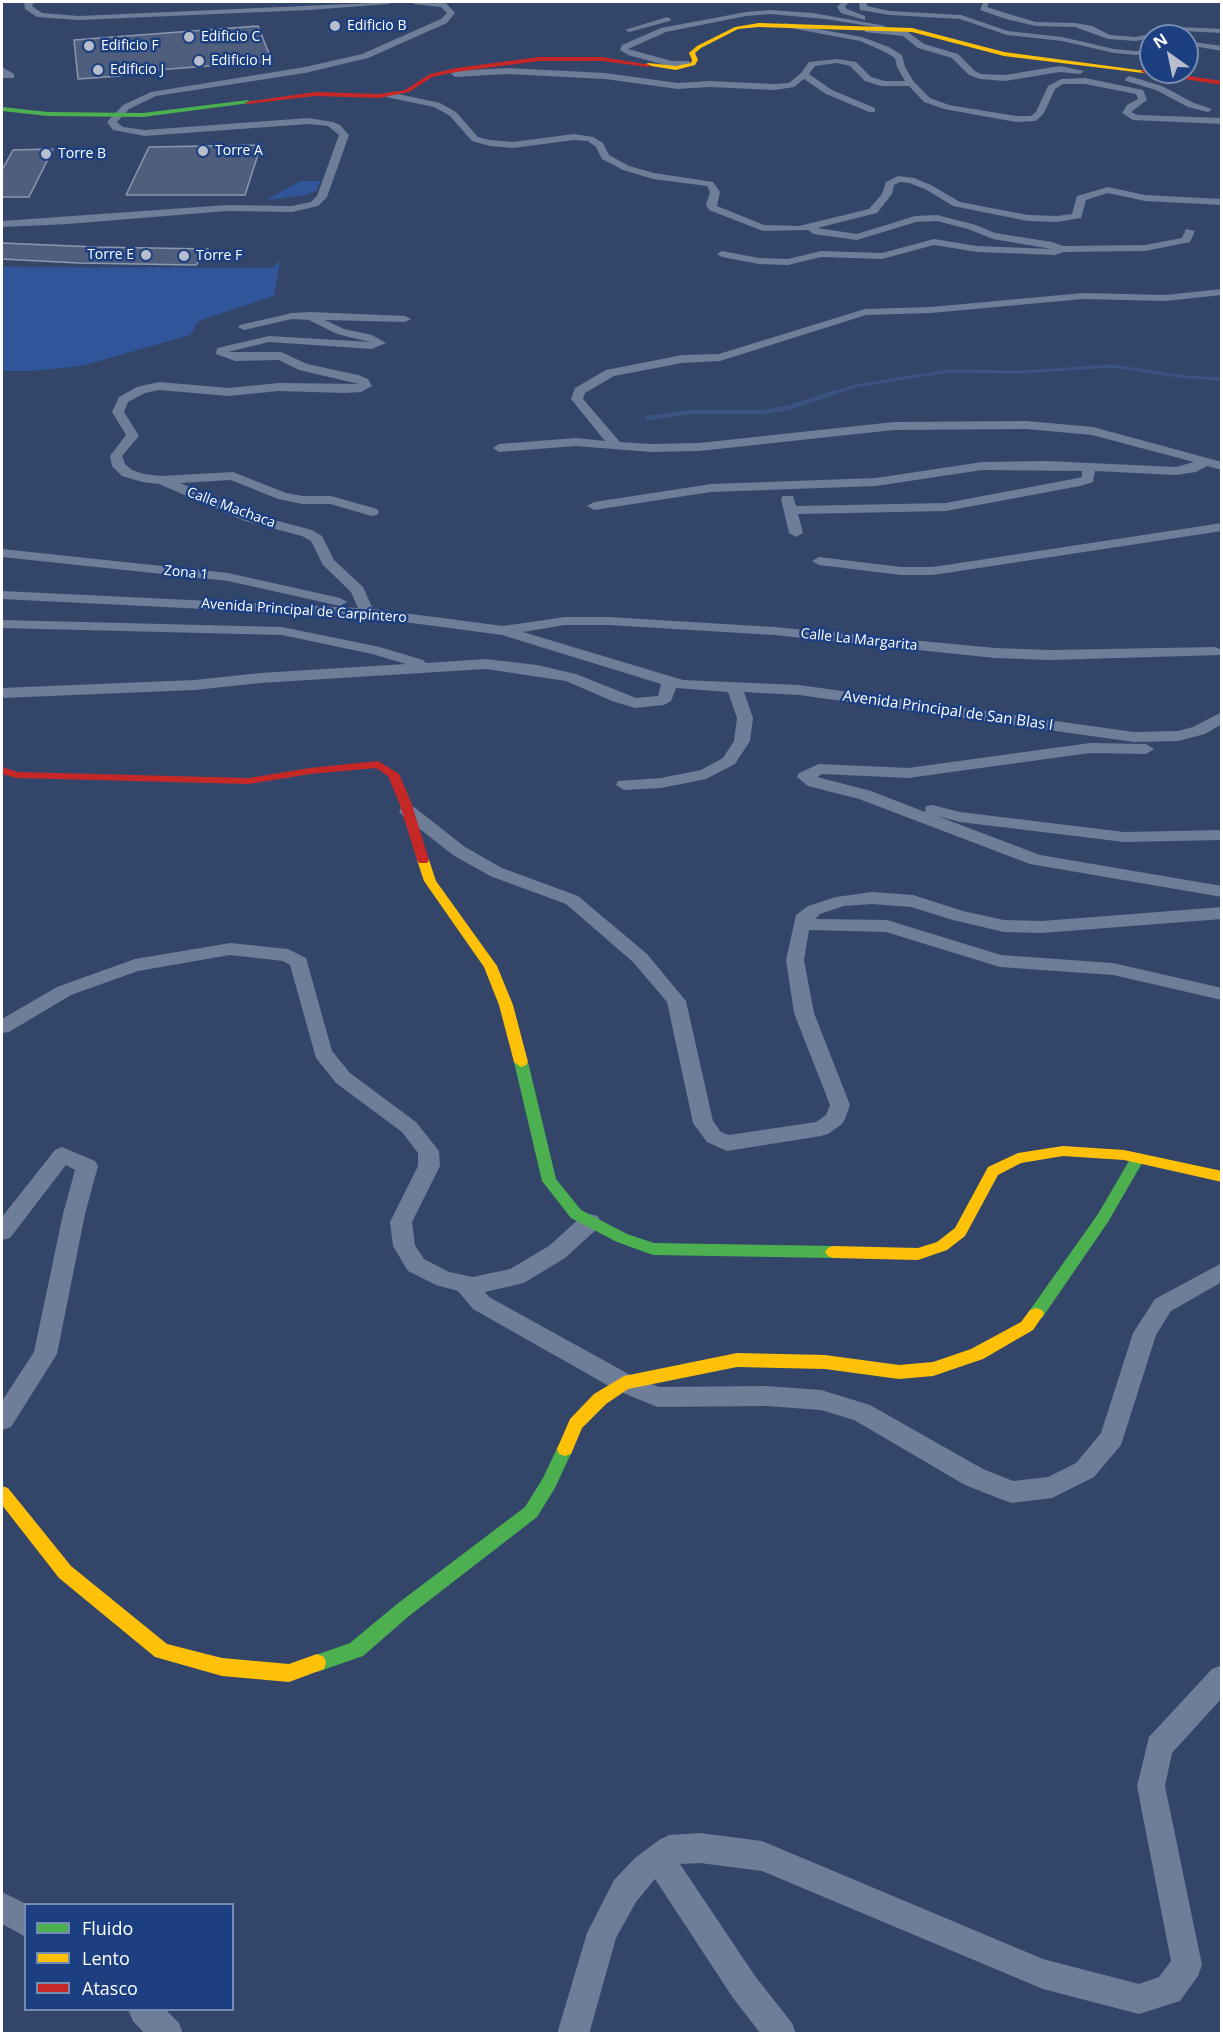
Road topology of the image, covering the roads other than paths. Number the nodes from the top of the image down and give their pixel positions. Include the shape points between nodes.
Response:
1 (31, 2) edge
2 (389, 2) edge
3 (414, 2) edge
4 (846, 2) edge
5 (863, 2) edge
6 (986, 2) edge
7 (442, 3) edge
8 (706, 13) dead end
9 (826, 17) junction
10 (671, 18) dead end
11 (788, 26) junction
12 (848, 28) junction
13 (897, 28) junction
14 (629, 30) dead end
15 (1221, 31) edge
16 (1199, 45) edge
17 (1221, 49) edge
18 (1139, 51) edge
19 (687, 63) dead end
20 (2, 70) edge
21 (804, 75) junction
22 (2, 76) edge
23 (430, 76) junction
24 (911, 83) junction
25 (1221, 83) edge
26 (1140, 92) junction
27 (389, 95) junction
28 (1154, 97) dead end
29 (1172, 107) dead end
30 (2, 109) edge
31 (1208, 109) junction
32 (872, 110) dead end
33 (1221, 110) edge
34 (1221, 120) edge
35 (1221, 202) edge
36 (2, 224) edge
37 (799, 229) junction
38 (1190, 231) dead end
39 (1062, 249) junction
40 (722, 254) dead end
41 (1221, 292) edge
42 (310, 315) junction
43 (405, 319) dead end
44 (244, 327) dead end
45 (615, 444) junction
46 (499, 448) dead end
47 (1203, 463) junction
48 (1221, 466) edge
49 (1089, 468) junction
50 (162, 480) junction
51 (785, 485) junction
52 (594, 506) dead end
53 (791, 510) junction
54 (372, 512) dead end
55 (1221, 527) edge
56 (795, 533) dead end
57 (2, 553) edge
58 (819, 561) dead end
59 (2, 595) edge
60 (367, 613) junction
61 (2, 624) edge
62 (504, 630) junction
63 (1215, 652) dead end
64 (428, 666) junction
65 (670, 681) junction
66 (734, 687) junction
67 (2, 693) edge
68 (1221, 717) edge
69 (1178, 736) junction
70 (2, 770) edge
71 (624, 785) dead end
72 (865, 795) junction
73 (408, 811) junction
74 (1221, 835) edge
75 (1221, 892) edge
76 (1221, 914) edge
77 (801, 924) junction
78 (1221, 994) edge
79 (2, 1027) edge
80 (1138, 1158) junction
81 (1221, 1177) edge
82 (590, 1222) junction
83 (2, 1232) edge
84 (1221, 1270) edge
85 (465, 1284) junction
86 (624, 1383) junction
87 (2, 1420) edge
88 (2, 1493) edge
89 (1221, 1678) edge
90 (659, 1858) junction
91 (2, 1907) edge
92 (24, 1921) edge
93 (145, 2011) edge
94 (168, 2034) edge
95 (573, 2034) edge
96 (781, 2034) edge

1 - 2 street via 28,7 40,15 79,18
3 - 7 street
4 - 13 street via 841,8 844,11
5 - 18 street via 863,8 870,10 961,17 1007,33 1062,39 1114,51
6 - 15 street via 983,8 1009,18 1036,24 1075,25 1108,37 1136,39 1181,29
7 - 36 street via 451,13 444,21 352,60 164,92 138,100 113,119 112,124 129,132 158,133 315,121 334,126 344,135 322,197 314,204 302,208 227,208
8 - 9 street via 761,5
9 - 13 street
9 - 19 street via 746,14 664,30 624,50 672,64
10 - 14 street
11 - 12 street
11 - 23 street via 737,28 699,46 692,53 693,64 676,68 602,58 538,59
11 - 24 street via 862,39 886,49 899,57
12 - 13 street
12 - 31 street via 905,34 921,46 955,56 980,76 1005,78 1060,69 1089,71 1159,88 1191,105
13 - 25 street via 927,32 1004,54
16 - 17 street
20 - 22 street via 11,76
21 - 23 street via 791,85 754,87 670,86 605,76 507,71
21 - 24 street via 812,64 837,61 852,64 868,79 899,85
21 - 32 street via 829,92
23 - 27 street via 407,91
24 - 26 street via 927,100 947,107 1016,119 1033,119 1040,113 1051,88 1061,82 1084,81
26 - 28 street
26 - 34 street via 1143,100 1126,113 1136,118
27 - 30 street via 315,94 143,115 48,114
27 - 37 street via 437,105 453,114 475,139 490,143 590,139 600,145 605,157 626,168 710,184 715,192 711,204 719,211 763,228
29 - 31 street
31 - 33 street
35 - 37 street via 1145,198 1108,190 1081,198 1077,216 1028,218 957,204 928,187 898,179 889,184 887,194 873,211
37 - 39 street via 857,237 915,219 938,218 993,236
38 - 39 street via 1185,240 1145,248
39 - 40 street via 977,249 934,242 882,256 821,254 788,261 759,261
41 - 45 street via 1165,298 1083,296 866,312 720,357 625,369 610,373 579,392 577,399
42 - 43 street
42 - 44 street
42 - 50 street via 324,325 380,344 269,339 221,350 222,354 281,356 303,367 354,378 366,386 229,392 159,386 141,390 123,400 118,412 133,436 116,456 127,473
45 - 46 street via 576,442
45 - 47 street via 699,447 894,426 1026,425 1094,431
47 - 48 street
47 - 49 street via 1176,471
49 - 51 street via 982,466 876,482
49 - 53 street via 1088,479 1075,483 946,507
50 - 54 street via 233,476 283,496 331,500
50 - 60 street, Calle Machaca via 250,518 317,539 328,562 358,590
51 - 52 street via 711,488
51 - 53 street
53 - 56 street
55 - 58 street via 933,571
57 - 60 street, Zona 1 via 228,577 349,604
59 - 60 street, Avenida Principal de Carpintero
60 - 62 street, Avenida Principal de Carpintero
61 - 64 street via 282,632 375,650
62 - 63 street, Calle La Margarita via 565,621 608,621 774,631 995,653
62 - 65 street, Avenida Principal de Carpintero
64 - 65 street via 486,664 537,670 571,677 635,703 666,698
64 - 67 street via 195,685
65 - 66 street, Avenida Principal de San Blas I
66 - 69 street, Avenida Principal de San Blas I via 799,690 1134,737
66 - 71 street via 745,718 742,741 729,760 706,774
68 - 69 street, Avenida Principal de San Blas I via 1200,731
69 - 72 street via 1156,749 1090,748 942,770 819,769 805,777
70 - 73 street via 17,775 249,781 378,764 393,774
72 - 74 street via 960,817 1124,837
72 - 75 street via 1035,860
73 - 77 street via 459,851 496,872 572,900 640,958 676,1001 703,1124 714,1137 727,1143 821,1129 835,1119 840,1105 804,1014 795,960
73 - 82 street via 430,881 490,966 506,1005 549,1181 576,1214
76 - 77 street via 1081,926 1004,926 913,901 872,898 842,901 814,910
77 - 78 street via 887,926 1000,961 1113,969
79 - 85 street via 64,991 135,965 230,949 288,955 299,962 323,1053 343,1078 409,1127 428,1151 429,1166 401,1222 404,1246 416,1265 444,1280
80 - 81 street
80 - 82 street via 1063,1151 1018,1158 993,1171 960,1232 942,1246 918,1254 653,1249
80 - 86 street via 1103,1218 1027,1326 978,1354 933,1369 899,1372 825,1362 737,1360
82 - 85 street via 557,1252 516,1277 473,1286
83 - 87 street via 62,1155 87,1166 45,1354
84 - 86 street via 1163,1305 1145,1333 1112,1438 1085,1470 1052,1487 1012,1492 974,1477 861,1412 821,1400 658,1397
85 - 86 street via 481,1303
86 - 88 street via 600,1399 576,1424 531,1512 356,1650 289,1673 222,1667 162,1651 65,1572
89 - 90 street via 1159,1747 1151,1786 1187,1965 1169,1990 1139,1999 1043,1974 762,1856 700,1848 669,1850
90 - 95 street via 625,1891 602,1933
90 - 96 street via 744,1987
91 - 92 street
93 - 94 street

